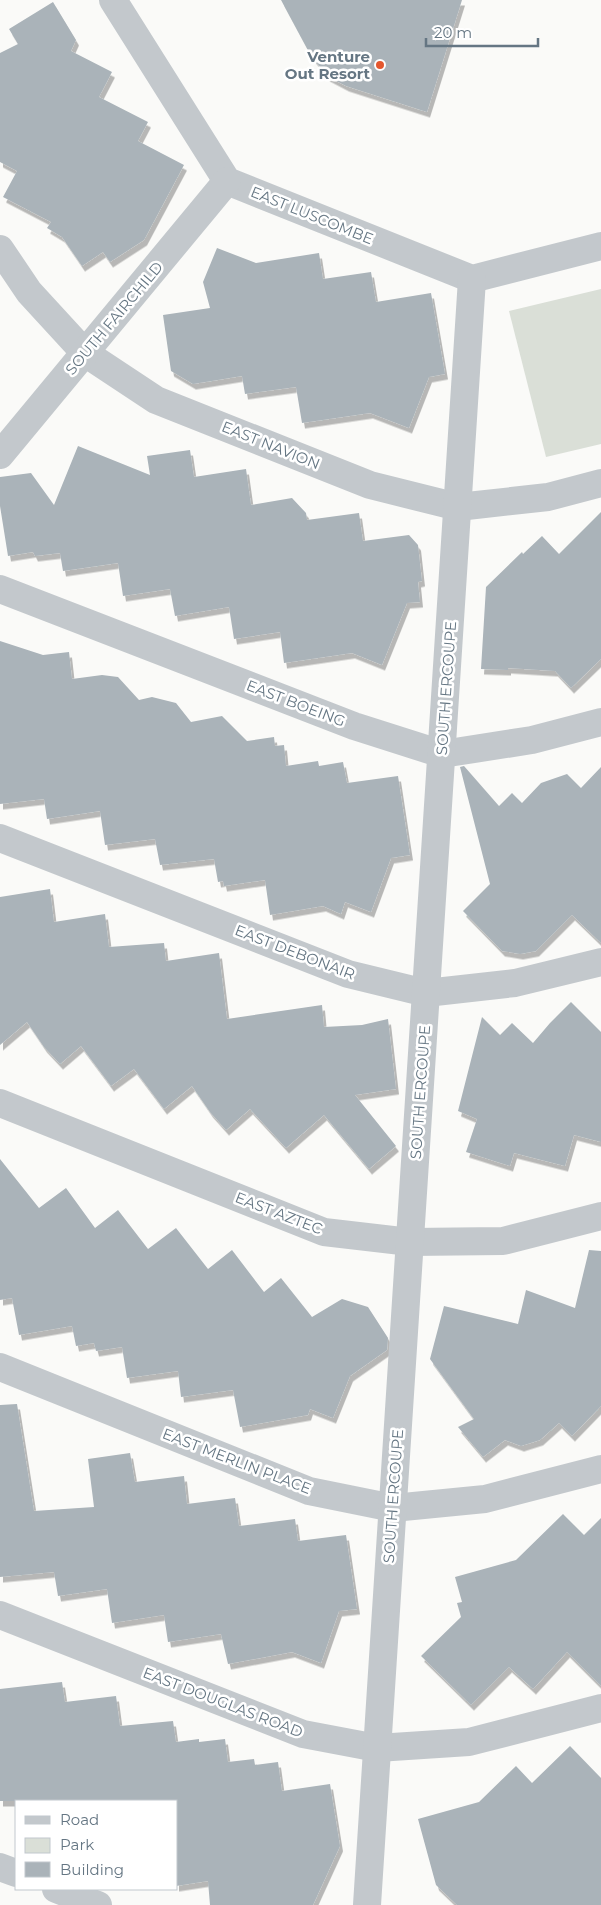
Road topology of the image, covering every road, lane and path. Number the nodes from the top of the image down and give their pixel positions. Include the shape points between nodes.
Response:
1 (113, 0) edge
2 (227, 181) junction
3 (601, 246) edge
4 (0, 249) edge
5 (472, 279) junction
6 (85, 353) junction
7 (0, 455) edge
8 (601, 483) edge
9 (458, 507) junction
10 (0, 588) edge
11 (601, 722) edge
12 (442, 754) junction
13 (0, 838) edge
14 (601, 962) edge
15 (426, 993) junction
16 (0, 1103) edge
17 (601, 1216) edge
18 (410, 1242) junction
19 (0, 1367) edge
20 (601, 1469) edge
21 (393, 1508) junction
22 (0, 1614) edge
23 (601, 1708) edge
24 (377, 1748) junction
25 (0, 1867) edge
26 (15, 1873) edge
27 (59, 1890) edge
28 (98, 1905) edge
29 (367, 1905) edge

1 - 2 lane
2 - 5 lane, EAST LUSCOMBE
2 - 6 lane, SOUTH FAIRCHILD
3 - 5 lane
4 - 6 lane, EAST NAVION via 29,292
5 - 9 lane, SOUTH ERCOUPE
6 - 7 lane, SOUTH FAIRCHILD
6 - 9 lane, EAST NAVION via 156,400 370,484
8 - 9 lane, EAST NAVION via 548,497
9 - 12 lane, SOUTH ERCOUPE
10 - 12 lane, EAST BOEING via 354,726
11 - 12 lane, EAST BOEING via 532,740
12 - 15 lane, SOUTH ERCOUPE
13 - 15 lane, EAST DEBONAIR via 348,974
14 - 15 lane, EAST DEBONAIR via 516,983
15 - 18 lane, SOUTH ERCOUPE
16 - 18 lane, EAST AZTEC via 324,1232
17 - 18 lane, EAST AZTEC via 503,1241
18 - 21 lane, SOUTH ERCOUPE
19 - 21 lane, EAST MERLIN PLACE via 310,1491
20 - 21 lane, EAST MERLIN PLACE via 485,1498
21 - 24 lane, SOUTH ERCOUPE
22 - 24 lane, EAST DOUGLAS ROAD via 303,1734
23 - 24 lane, EAST DOUGLAS ROAD via 469,1742
24 - 29 lane, SOUTH ERCOUPE
25 - 26 lane
27 - 28 lane

